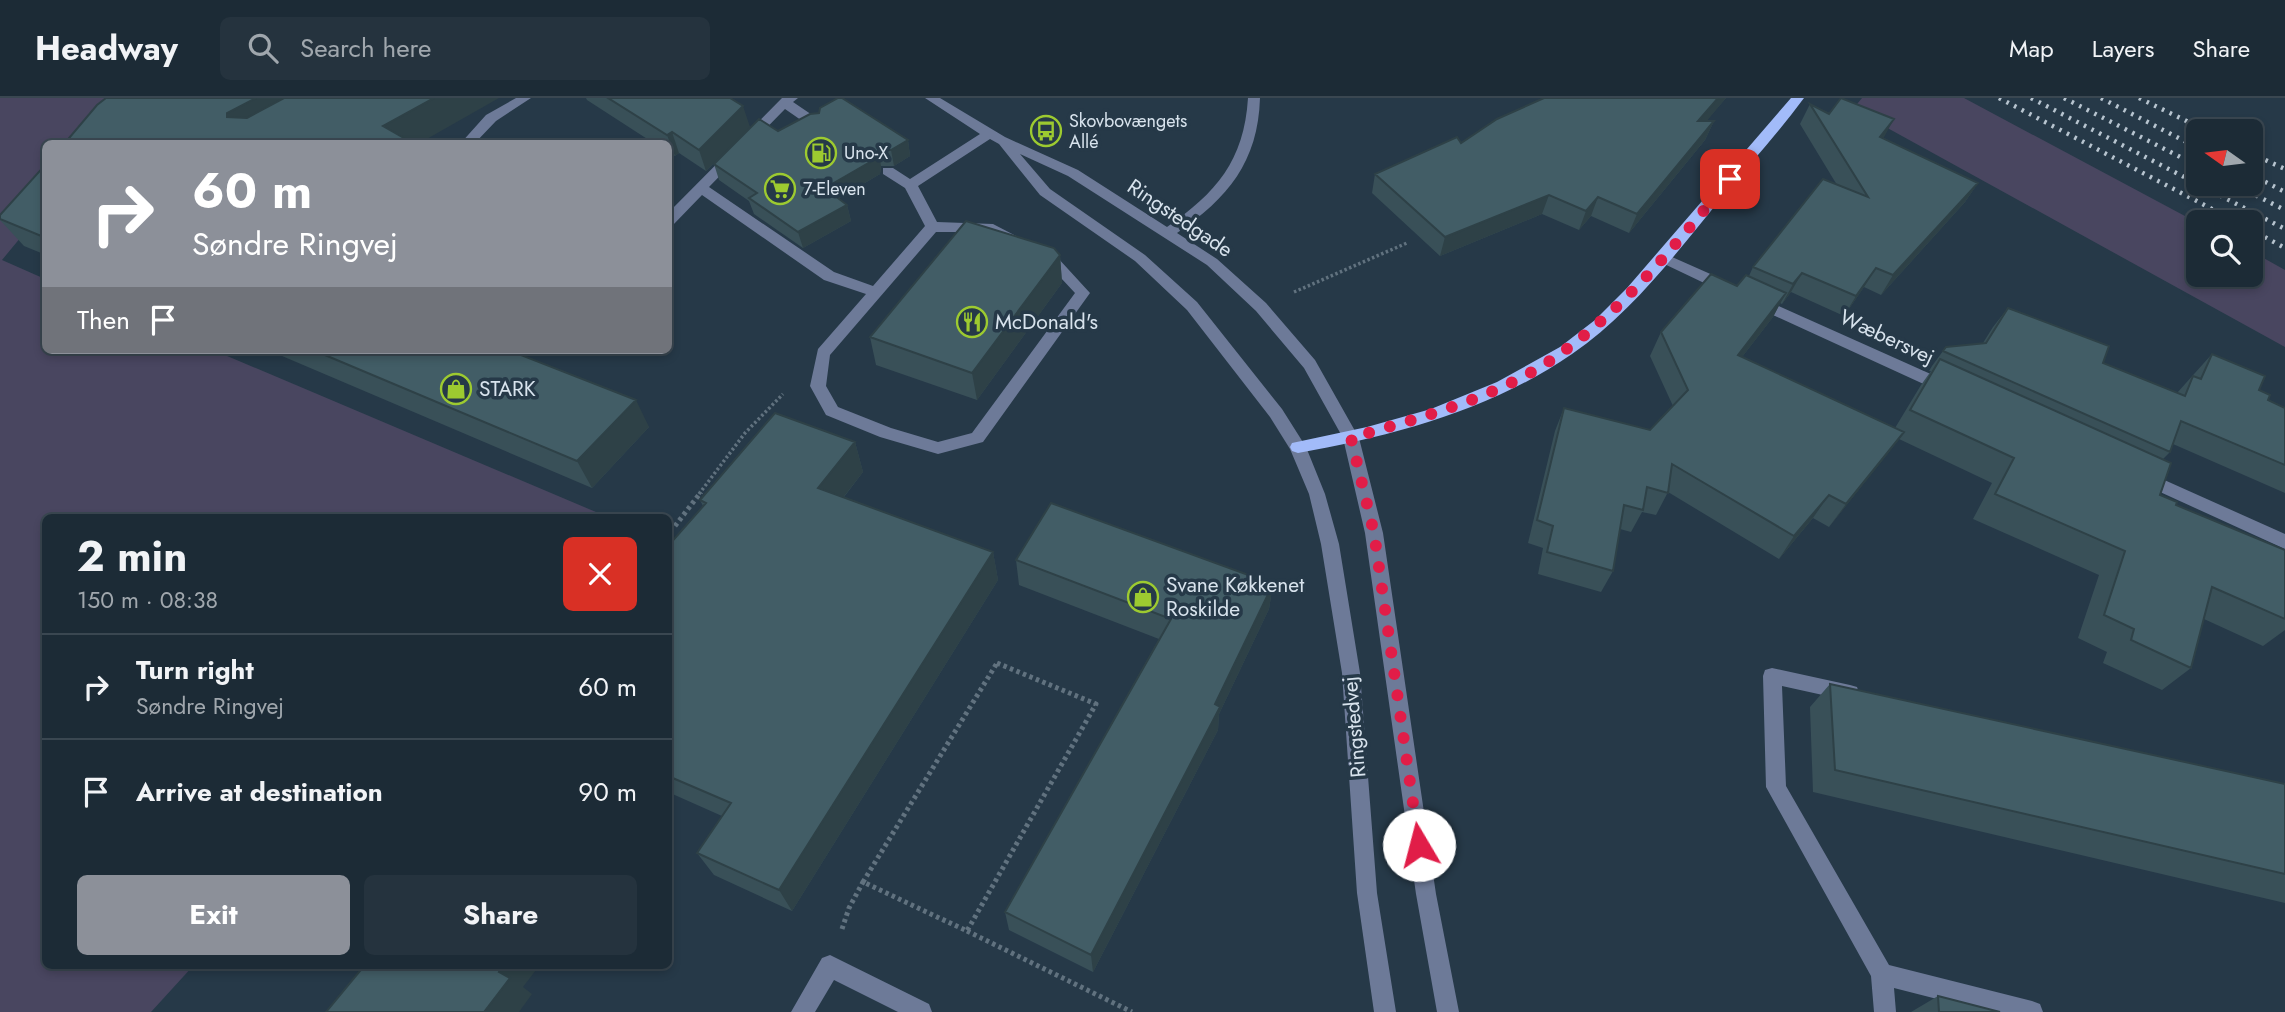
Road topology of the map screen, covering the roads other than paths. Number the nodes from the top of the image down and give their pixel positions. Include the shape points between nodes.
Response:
1 (525, 98) edge
2 (931, 98) edge
3 (1254, 98) edge
4 (1798, 98) edge
5 (788, 100) edge
6 (816, 124) edge
7 (995, 137) junction
8 (470, 140) edge
9 (888, 171) edge
10 (910, 185) junction
11 (701, 188) junction
12 (672, 218) edge
13 (932, 227) junction
14 (1169, 232) junction
15 (1663, 258) junction
16 (876, 292) junction
17 (1957, 392) edge
18 (1351, 438) junction
19 (1298, 447) junction
20 (2121, 467) edge
21 (2285, 542) edge
22 (1866, 697) edge
23 (1882, 974) junction
24 (802, 1012) edge
25 (921, 1012) edge
26 (1385, 1012) edge
27 (1448, 1012) edge
28 (1885, 1012) edge
29 (2032, 1012) edge

1 - 8 street via 491,118
2 - 7 street, Ringstedgade
3 - 14 street via 1245,153 1228,184 1206,207
4 - 15 main road
5 - 6 street
5 - 11 street
7 - 10 street
7 - 14 street, Ringstedgade via 1073,173
7 - 19 street, Ringstedgade via 1045,192 1140,258 1192,306
9 - 10 street
10 - 13 street
11 - 12 street
11 - 16 street via 829,276
13 - 16 street
13 - 16 street via 988,227 1052,260 1083,293 977,438 938,448 832,411 818,386 823,353
14 - 18 street, Ringstedgade via 1212,262 1261,307 1310,364
15 - 17 street, Wæbersvej
15 - 18 main road via 1618,306 1566,350 1518,378 1440,411
18 - 19 main road
18 - 27 street via 1374,533 1426,894
19 - 26 street, Ringstedvej via 1330,544 1351,673 1367,893
20 - 21 street
22 - 23 street via 1772,676 1776,787
23 - 28 street
23 - 29 street
24 - 25 street via 830,966

